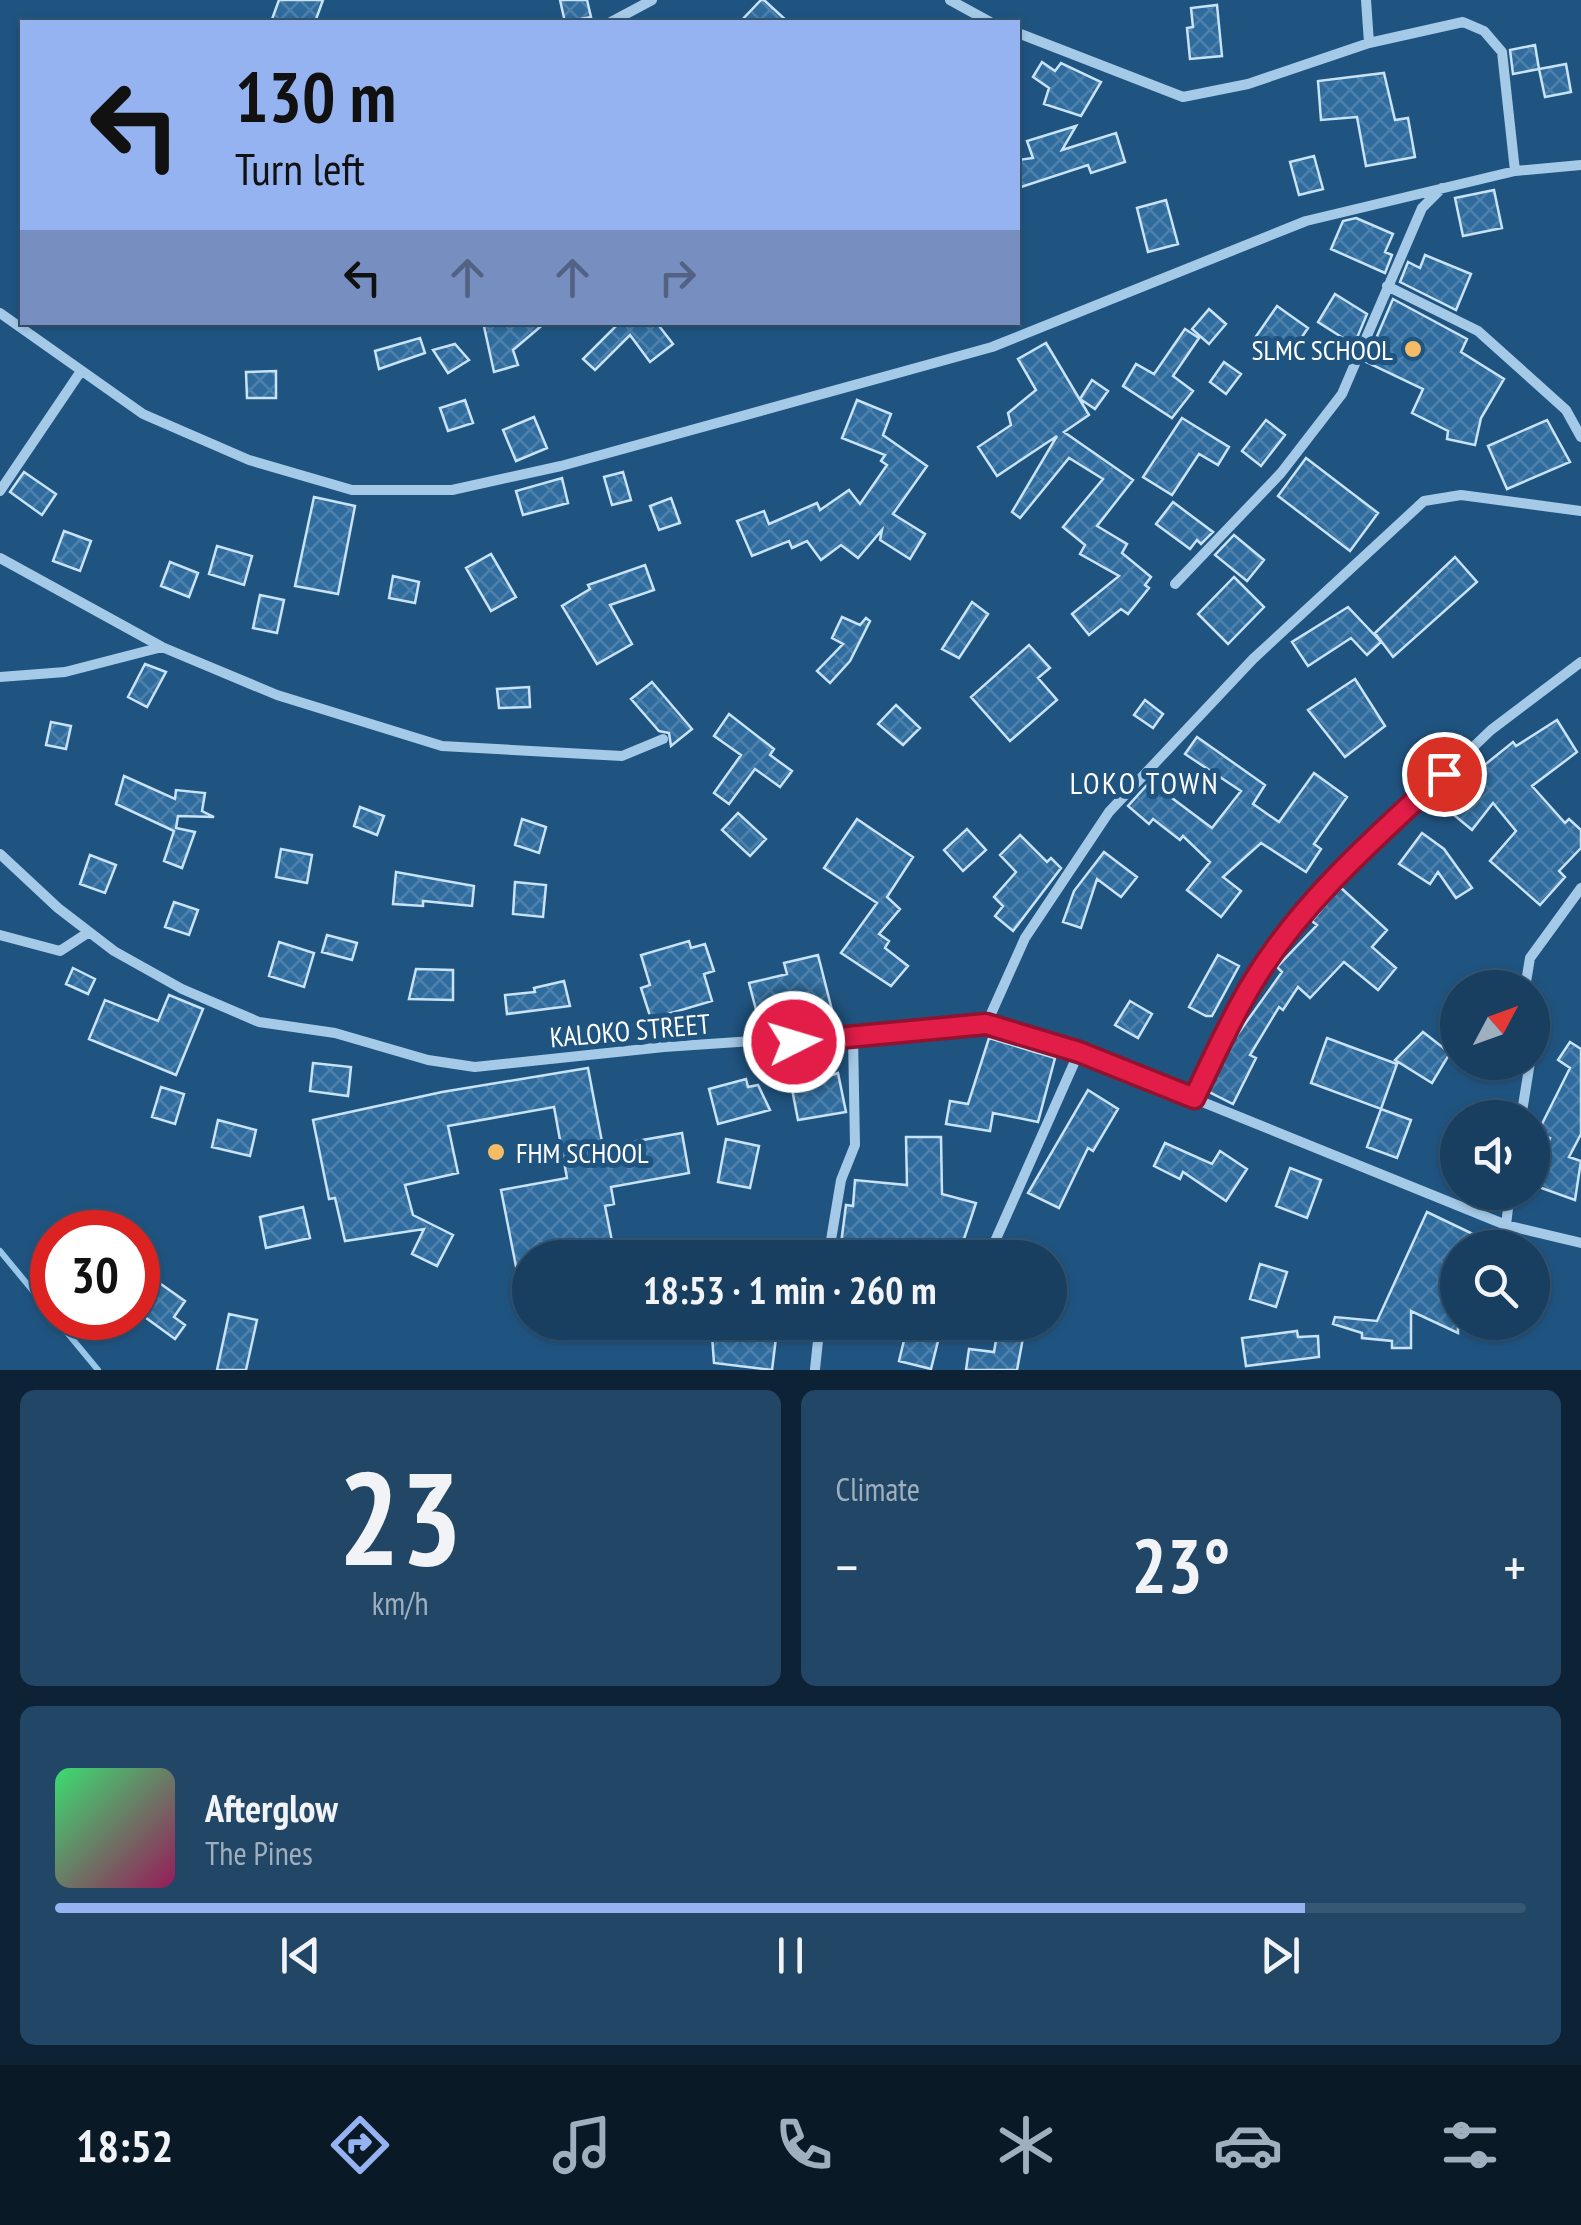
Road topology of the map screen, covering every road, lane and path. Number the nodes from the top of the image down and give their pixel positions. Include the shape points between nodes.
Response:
1 (652, 0) edge
2 (950, 0) edge
3 (1366, 0) edge
4 (615, 20) edge
5 (986, 20) edge
6 (1020, 34) edge
7 (1369, 43) junction
8 (1581, 165) edge
9 (1515, 171) junction
10 (1446, 185) junction
11 (1387, 286) junction
12 (0, 313) edge
13 (81, 370) junction
14 (1581, 437) edge
15 (0, 491) edge
16 (1581, 511) edge
17 (0, 558) edge
18 (1176, 584) dead end
19 (162, 647) junction
20 (1581, 662) edge
21 (0, 678) edge
22 (663, 739) dead end
23 (0, 854) edge
24 (1581, 888) edge
25 (89, 932) junction
26 (0, 936) edge
27 (1528, 970) edge
28 (986, 1024) junction
29 (853, 1036) junction
30 (1079, 1052) junction
31 (1194, 1098) junction
32 (1508, 1210) edge
33 (1506, 1225) junction
34 (831, 1240) edge
35 (996, 1240) edge
36 (1581, 1242) edge
37 (818, 1340) edge
38 (815, 1369) edge

1 - 4 street
2 - 5 street
3 - 7 street
6 - 7 street via 1183,97 1248,84
7 - 9 street via 1463,22 1484,31 1502,52
8 - 9 street
9 - 10 street
10 - 11 street via 1422,208
10 - 13 street via 1306,222 992,347 452,490 352,490 249,460 143,414
11 - 14 street via 1478,331 1566,410
11 - 18 street via 1342,394 1281,473
12 - 13 street
13 - 15 street
16 - 28 street via 1461,496 1424,502 1254,659 1109,812 1025,938
17 - 19 street
19 - 21 street via 65,672
19 - 22 street via 277,695 442,746 622,756
20 - 31 street via 1491,730 1329,885 1253,982
23 - 25 street, KALOKO STREET
24 - 27 street
25 - 26 street via 60,951
25 - 29 street, KALOKO STREET via 182,989 259,1022 475,1067
28 - 29 street, KALOKO STREET
28 - 30 street, KALOKO STREET
29 - 34 street via 855,1145 841,1180
30 - 31 street, KALOKO STREET
30 - 35 street
31 - 33 street, KALOKO STREET
32 - 33 street
33 - 36 street, KALOKO STREET
37 - 38 street

